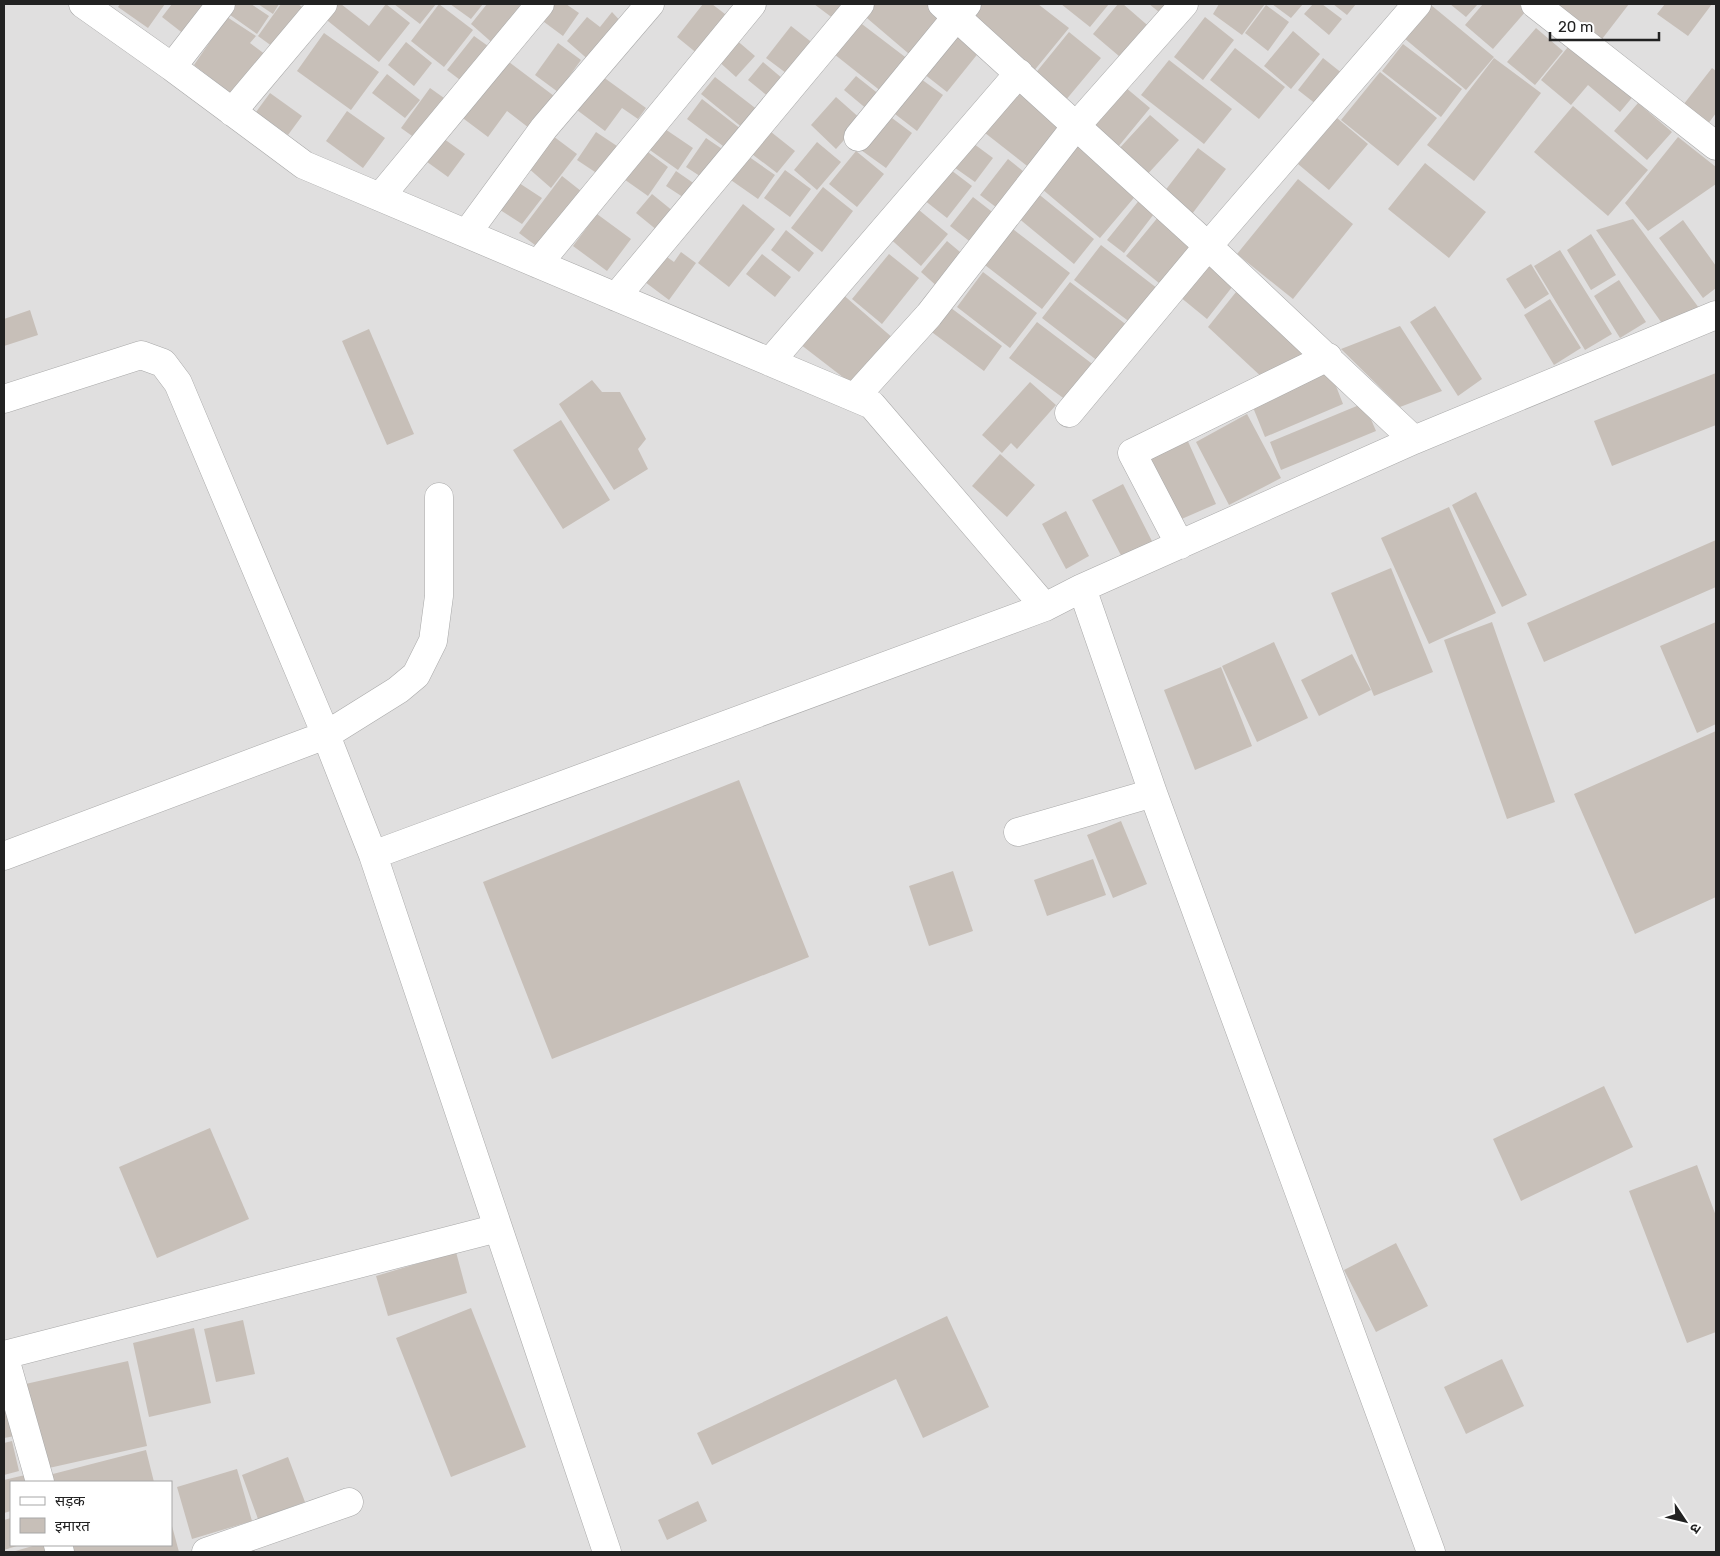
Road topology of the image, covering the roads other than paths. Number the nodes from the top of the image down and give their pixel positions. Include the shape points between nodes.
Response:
1 (221, 4) edge
2 (323, 4) edge
3 (540, 4) edge
4 (650, 4) edge
5 (752, 4) edge
6 (860, 4) edge
7 (1184, 4) edge
8 (1417, 4) edge
9 (1535, 4) edge
10 (98, 8) edge
11 (955, 8) edge
12 (172, 67) junction
13 (1018, 73) junction
14 (232, 112) junction
15 (1076, 126) junction
16 (858, 137) dead end
17 (1716, 146) edge
18 (380, 197) junction
19 (467, 234) junction
20 (1208, 246) junction
21 (538, 264) junction
22 (616, 297) junction
23 (1716, 316) edge
24 (1328, 357) junction
25 (770, 362) junction
26 (855, 397) junction
27 (4, 399) edge
28 (1069, 413) dead end
29 (1414, 440) junction
30 (439, 497) dead end
31 (1180, 545) junction
32 (1082, 588) junction
33 (1045, 607) junction
34 (326, 735) junction
35 (1153, 793) junction
36 (1018, 832) dead end
37 (373, 855) junction
38 (4, 856) edge
39 (498, 1228) junction
40 (4, 1355) edge
41 (40, 1481) edge
42 (348, 1502) dead end
43 (206, 1552) edge
44 (607, 1552) edge
45 (1431, 1552) edge

1 - 12 street
2 - 14 street
3 - 18 street
4 - 19 street via 544,128
5 - 21 street
6 - 22 street
7 - 15 street
8 - 20 street
9 - 17 street
10 - 12 street
11 - 13 street
11 - 16 street
12 - 14 street
13 - 15 street
13 - 25 street
14 - 18 street via 304,165
15 - 20 street
15 - 26 street via 930,316
18 - 19 street
19 - 21 street
20 - 24 street
20 - 28 street
21 - 22 street
22 - 25 street
23 - 29 street
24 - 29 street
24 - 31 street via 1132,453
25 - 26 street
26 - 33 street via 872,405
27 - 34 street via 141,355 163,363 178,383
29 - 31 street
30 - 34 street via 439,596 432,641 416,675
31 - 32 street
32 - 33 street
32 - 35 street
33 - 37 street
34 - 37 street
34 - 38 street
35 - 36 street
35 - 45 street
37 - 39 street
39 - 40 street
39 - 44 street
40 - 41 street
42 - 43 street

